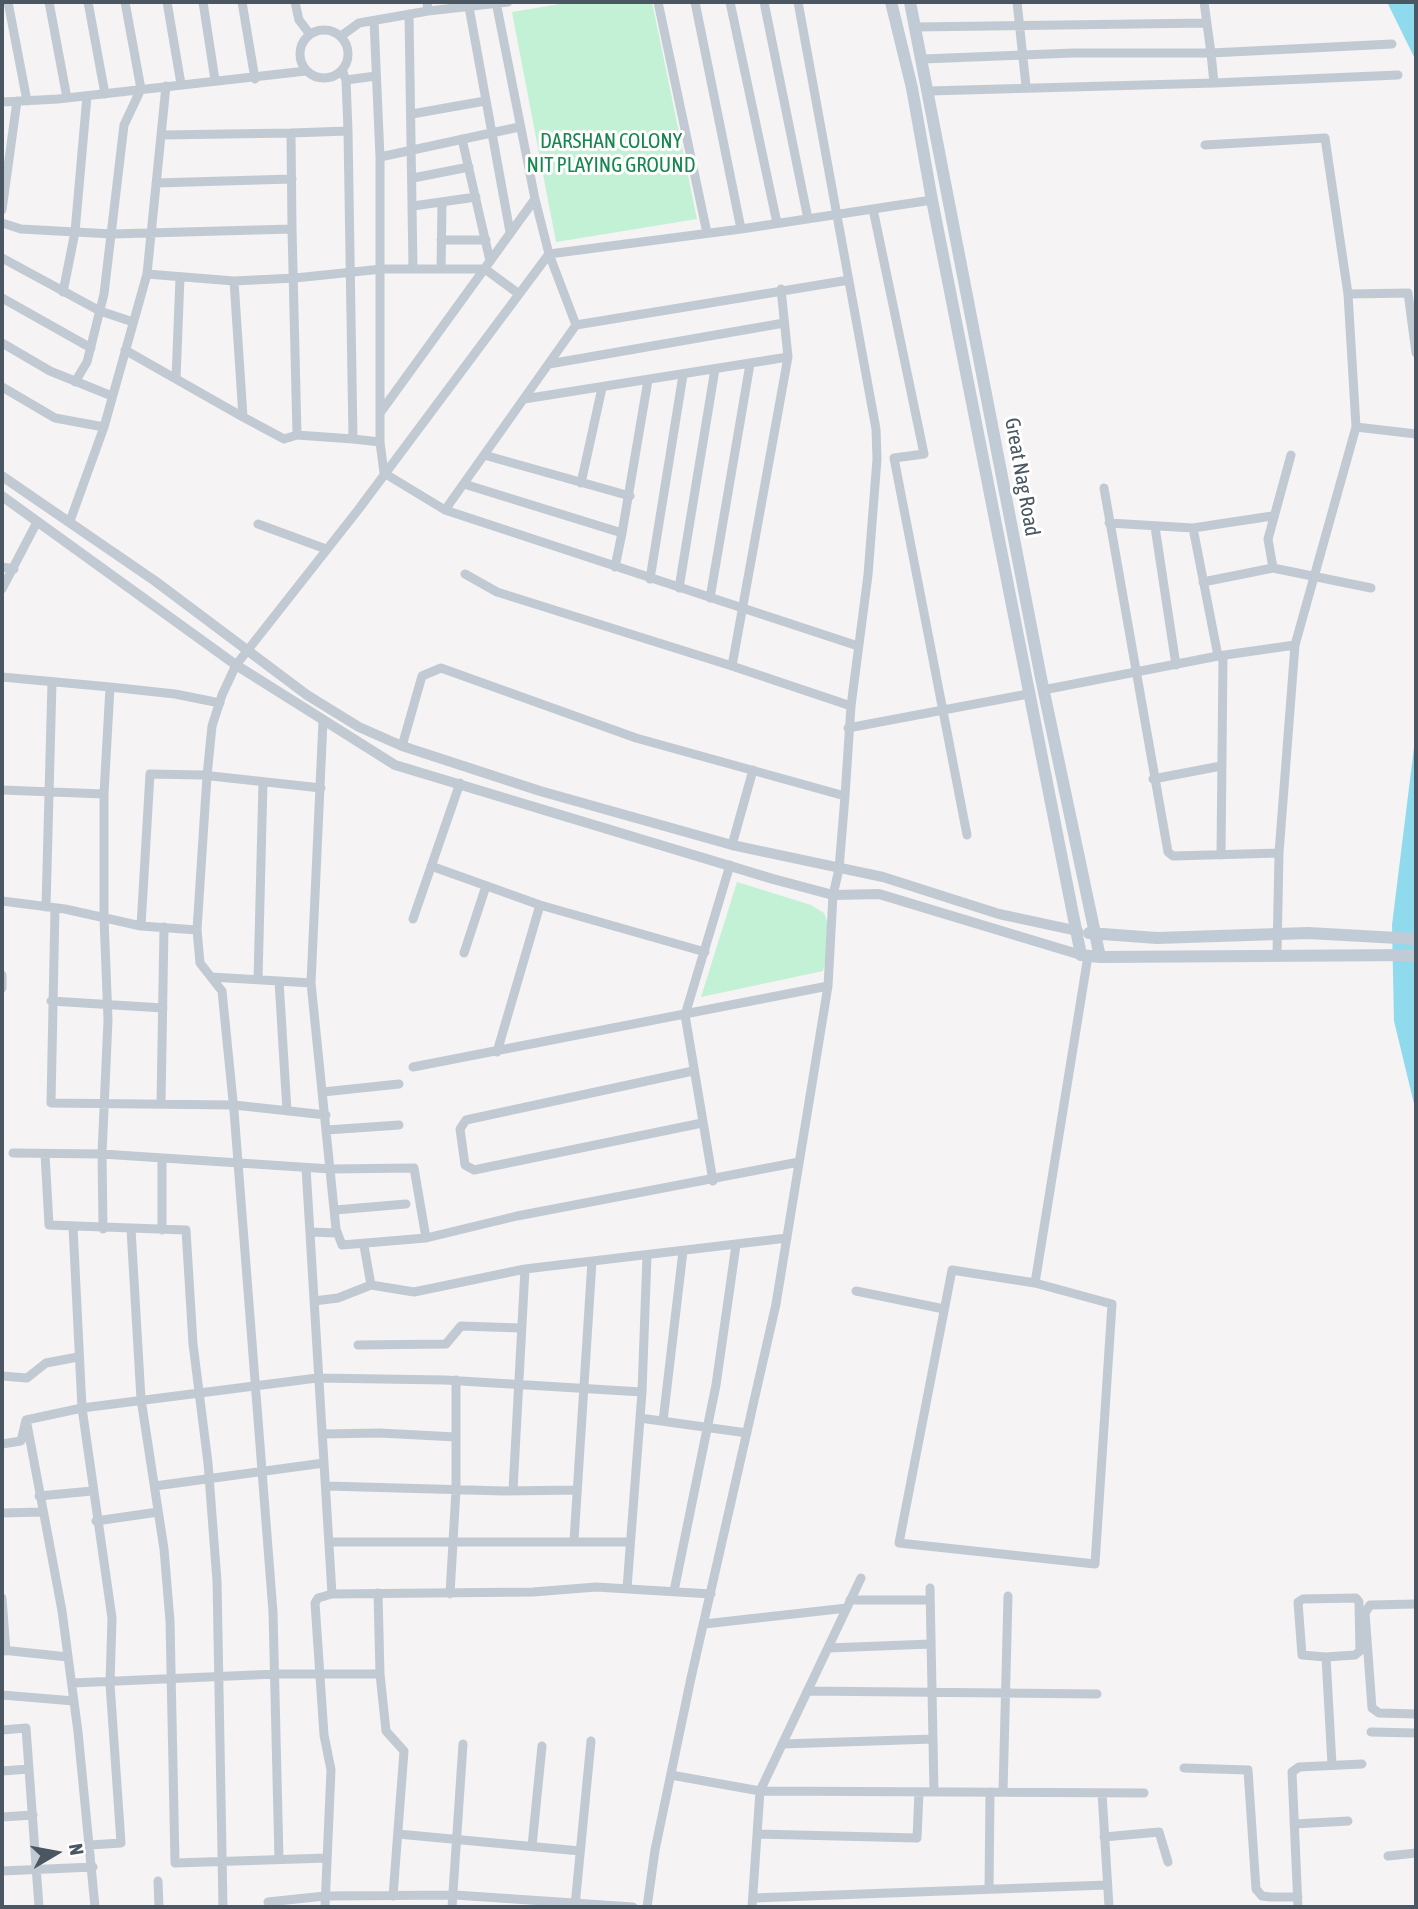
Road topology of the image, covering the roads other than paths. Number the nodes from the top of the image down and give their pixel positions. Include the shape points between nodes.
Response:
1 (8, 2) edge
2 (50, 2) edge
3 (88, 2) edge
4 (125, 2) edge
5 (167, 2) edge
6 (203, 2) edge
7 (242, 2) edge
8 (295, 2) edge
9 (508, 2) edge
10 (658, 2) edge
11 (695, 2) edge
12 (730, 2) edge
13 (764, 2) edge
14 (798, 2) edge
15 (891, 2) edge
16 (910, 2) edge
17 (1017, 2) edge
18 (1204, 2) edge
19 (496, 3) edge
20 (427, 6) edge
21 (469, 7) junction
22 (409, 14) junction
23 (374, 21) junction
24 (1207, 23) junction
25 (1021, 26) junction
26 (916, 27) junction
27 (309, 33) junction
28 (341, 36) junction
29 (1392, 44) dead end
30 (1211, 53) junction
31 (1024, 54) junction
32 (923, 59) junction
33 (342, 70) junction
34 (306, 71) junction
35 (1398, 75) dead end
36 (376, 76) junction
37 (255, 79) junction
38 (215, 80) junction
39 (346, 80) junction
40 (1214, 83) junction
41 (181, 84) junction
42 (166, 86) junction
43 (1026, 86) junction
44 (141, 89) junction
45 (929, 91) junction
46 (105, 93) junction
47 (87, 96) junction
48 (67, 98) junction
49 (22, 101) junction
50 (485, 101) junction
51 (2, 102) edge
52 (412, 114) junction
53 (519, 127) junction
54 (348, 131) junction
55 (292, 133) junction
56 (491, 133) junction
57 (161, 135) junction
58 (462, 139) junction
59 (1205, 145) dead end
60 (413, 150) junction
61 (380, 157) junction
62 (469, 167) junction
63 (413, 178) junction
64 (292, 179) junction
65 (156, 183) junction
66 (476, 197) junction
67 (947, 197) junction
68 (535, 199) junction
69 (932, 200) junction
70 (442, 204) junction
71 (413, 206) junction
72 (873, 209) junction
73 (2, 210) edge
74 (838, 214) junction
75 (808, 219) junction
76 (2, 223) edge
77 (777, 223) junction
78 (292, 229) junction
79 (741, 229) junction
80 (75, 232) junction
81 (151, 232) junction
82 (510, 232) junction
83 (707, 233) junction
84 (112, 234) junction
85 (441, 240) junction
86 (486, 240) junction
87 (549, 254) junction
88 (2, 258) edge
89 (488, 265) junction
90 (382, 269) junction
91 (413, 269) junction
92 (442, 269) junction
93 (147, 274) junction
94 (350, 274) junction
95 (180, 277) junction
96 (295, 278) junction
97 (849, 279) junction
98 (234, 281) junction
99 (780, 289) junction
100 (64, 292) junction
101 (519, 294) junction
102 (1348, 294) junction
103 (2, 298) edge
104 (100, 312) junction
105 (133, 322) junction
106 (784, 323) junction
107 (576, 326) junction
108 (2, 343) edge
109 (91, 348) junction
110 (125, 350) junction
111 (1416, 353) edge
112 (788, 357) junction
113 (549, 364) junction
114 (750, 364) junction
115 (715, 369) junction
116 (683, 374) junction
117 (176, 379) junction
118 (648, 380) junction
119 (75, 382) junction
120 (2, 387) edge
121 (602, 388) junction
122 (112, 396) junction
123 (524, 398) junction
124 (380, 413) junction
125 (243, 418) junction
126 (104, 427) junction
127 (1356, 427) junction
128 (1416, 434) edge
129 (297, 435) junction
130 (353, 439) junction
131 (380, 442) junction
132 (484, 455) junction
133 (1291, 455) dead end
134 (894, 458) junction
135 (877, 459) junction
136 (384, 473) junction
137 (2, 476) edge
138 (581, 483) junction
139 (464, 484) junction
140 (1104, 488) dead end
141 (2, 496) edge
142 (630, 496) junction
143 (445, 510) junction
144 (1272, 516) junction
145 (70, 521) junction
146 (37, 522) junction
147 (1109, 523) junction
148 (258, 524) dead end
149 (1154, 527) junction
150 (1192, 528) junction
151 (622, 533) junction
152 (326, 549) junction
153 (2, 567) edge
154 (615, 567) junction
155 (1273, 568) junction
156 (14, 569) junction
157 (465, 574) dead end
158 (1316, 575) junction
159 (650, 579) junction
160 (1203, 582) junction
161 (679, 588) junction
162 (1371, 588) dead end
163 (2, 589) edge
164 (710, 598) junction
165 (744, 610) junction
166 (1295, 645) junction
167 (858, 646) junction
168 (246, 652) junction
169 (1221, 656) junction
170 (236, 665) junction
171 (1176, 665) junction
172 (732, 666) junction
173 (1134, 673) junction
174 (2, 677) edge
175 (52, 682) junction
176 (110, 687) junction
177 (1043, 690) junction
178 (1028, 694) junction
179 (220, 703) junction
180 (851, 706) junction
181 (942, 708) junction
182 (323, 722) junction
183 (848, 728) junction
184 (402, 746) junction
185 (1221, 766) junction
186 (752, 770) junction
187 (207, 776) junction
188 (1153, 779) junction
189 (263, 782) junction
190 (460, 783) junction
191 (321, 788) junction
192 (2, 790) edge
193 (48, 791) junction
194 (104, 794) junction
195 (845, 796) junction
196 (967, 835) dead end
197 (732, 845) junction
198 (1279, 853) junction
199 (1222, 855) junction
200 (730, 865) junction
201 (431, 866) junction
202 (839, 869) junction
203 (486, 886) junction
204 (833, 895) junction
205 (2, 901) edge
206 (541, 905) junction
207 (50, 907) junction
208 (104, 918) junction
209 (413, 919) dead end
210 (142, 926) junction
211 (164, 927) junction
212 (197, 930) junction
213 (1078, 931) junction
214 (1278, 932) junction
215 (1097, 934) junction
216 (1416, 939) edge
217 (705, 952) junction
218 (464, 953) dead end
219 (1277, 954) junction
220 (1416, 955) edge
221 (1090, 956) junction
222 (2, 975) edge
223 (211, 977) junction
224 (258, 979) junction
225 (279, 981) junction
226 (311, 983) junction
227 (828, 986) junction
228 (2, 988) edge
229 (51, 1001) junction
230 (108, 1002) junction
231 (163, 1008) junction
232 (685, 1015) junction
233 (497, 1052) junction
234 (413, 1067) dead end
235 (693, 1071) junction
236 (399, 1084) dead end
237 (323, 1092) junction
238 (106, 1102) junction
239 (161, 1104) junction
240 (234, 1105) junction
241 (287, 1111) junction
242 (326, 1115) junction
243 (702, 1123) junction
244 (399, 1125) dead end
245 (327, 1130) junction
246 (13, 1153) dead end
247 (45, 1154) junction
248 (102, 1154) junction
249 (162, 1158) junction
250 (799, 1162) junction
251 (238, 1163) junction
252 (306, 1168) junction
253 (331, 1169) junction
254 (713, 1181) junction
255 (405, 1204) dead end
256 (335, 1210) junction
257 (72, 1227) junction
258 (103, 1229) junction
259 (131, 1229) junction
260 (162, 1230) junction
261 (310, 1232) junction
262 (337, 1233) junction
263 (426, 1238) junction
264 (787, 1238) junction
265 (364, 1245) junction
266 (736, 1245) junction
267 (683, 1251) junction
268 (648, 1255) junction
269 (592, 1261) junction
270 (525, 1269) junction
271 (1035, 1283) junction
272 (371, 1285) junction
273 (856, 1291) dead end
274 (314, 1301) junction
275 (944, 1309) junction
276 (520, 1328) junction
277 (358, 1345) dead end
278 (78, 1357) junction
279 (2, 1377) edge
280 (317, 1378) junction
281 (456, 1380) junction
282 (518, 1384) junction
283 (256, 1386) junction
284 (584, 1388) junction
285 (642, 1392) junction
286 (199, 1394) junction
287 (141, 1399) junction
288 (82, 1408) junction
289 (640, 1418) junction
290 (26, 1420) junction
291 (663, 1421) junction
292 (708, 1427) junction
293 (747, 1433) junction
294 (323, 1434) junction
295 (456, 1437) junction
296 (2, 1444) edge
297 (324, 1463) junction
298 (262, 1469) junction
299 (209, 1477) junction
300 (155, 1486) junction
301 (327, 1486) junction
302 (456, 1490) junction
303 (513, 1490) junction
304 (577, 1490) junction
305 (92, 1491) junction
306 (38, 1496) junction
307 (43, 1512) junction
308 (158, 1512) junction
309 (2, 1513) edge
310 (96, 1521) junction
311 (574, 1541) junction
312 (330, 1542) junction
313 (630, 1542) junction
314 (451, 1543) junction
315 (861, 1578) dead end
316 (627, 1588) junction
317 (930, 1588) dead end
318 (674, 1591) junction
319 (378, 1593) junction
320 (332, 1594) junction
321 (450, 1594) junction
322 (711, 1594) junction
323 (1008, 1596) dead end
324 (2, 1598) edge
325 (930, 1600) junction
326 (849, 1604) junction
327 (1416, 1604) edge
328 (704, 1624) junction
329 (931, 1644) junction
330 (828, 1648) junction
331 (4, 1650) edge
332 (68, 1657) junction
333 (1326, 1657) junction
334 (276, 1674) junction
335 (320, 1674) junction
336 (380, 1674) junction
337 (219, 1679) junction
338 (172, 1681) junction
339 (72, 1683) junction
340 (110, 1684) junction
341 (932, 1690) junction
342 (807, 1691) junction
343 (1004, 1692) junction
344 (1097, 1694) dead end
345 (2, 1695) edge
346 (74, 1701) junction
347 (1416, 1714) edge
348 (2, 1730) edge
349 (1371, 1732) dead end
350 (1416, 1733) edge
351 (933, 1740) junction
352 (591, 1741) dead end
353 (463, 1744) dead end
354 (782, 1744) junction
355 (541, 1746) dead end
356 (1363, 1764) dead end
357 (1332, 1765) junction
358 (1185, 1768) dead end
359 (29, 1769) junction
360 (2, 1772) edge
361 (671, 1775) junction
362 (760, 1791) junction
363 (919, 1792) junction
364 (934, 1792) junction
365 (990, 1792) junction
366 (1003, 1792) junction
367 (1102, 1793) junction
368 (1144, 1793) dead end
369 (33, 1815) junction
370 (2, 1817) edge
371 (1348, 1821) dead end
372 (1294, 1824) junction
373 (398, 1834) junction
374 (757, 1834) junction
375 (1104, 1837) junction
376 (456, 1839) junction
377 (90, 1845) junction
378 (532, 1846) junction
379 (580, 1851) junction
380 (1416, 1853) edge
381 (1388, 1856) dead end
382 (327, 1858) junction
383 (279, 1859) junction
384 (222, 1861) junction
385 (1168, 1862) dead end
386 (93, 1867) junction
387 (37, 1870) junction
388 (2, 1871) edge
389 (158, 1881) dead end
390 (1107, 1885) junction
391 (989, 1889) junction
392 (454, 1895) junction
393 (325, 1896) junction
394 (393, 1896) junction
395 (268, 1902) dead end
396 (1298, 1902) edge
397 (752, 1903) edge
398 (575, 1905) edge
399 (39, 1907) edge
400 (95, 1907) edge
401 (159, 1907) edge
402 (223, 1907) edge
403 (324, 1907) edge
404 (452, 1907) edge
405 (633, 1907) edge
406 (647, 1907) edge
407 (1109, 1907) edge

1 - 49 street
2 - 48 street
3 - 46 street
4 - 44 street
5 - 41 street
6 - 38 street
7 - 37 street
8 - 27 street via 299,20
9 - 19 street
10 - 83 street
11 - 79 street
12 - 77 street
13 - 75 street
14 - 74 street
15 - 69 main road, Great Nag Road
16 - 26 main road, Great Nag Road
17 - 25 street
18 - 24 street
19 - 21 street
19 - 53 street
20 - 21 street
20 - 22 street
21 - 50 street
22 - 23 street
22 - 52 street
23 - 28 street via 353,26
23 - 36 street
24 - 25 street
24 - 30 street
25 - 26 street
25 - 31 street
26 - 32 main road, Great Nag Road
27 - 28 street via 327,29
27 - 34 street via 299,51
28 - 33 street via 348,51
29 - 30 street
30 - 31 street
30 - 40 street
31 - 32 street
31 - 43 street
32 - 45 main road, Great Nag Road
33 - 34 street via 323,78
33 - 39 street
34 - 37 street
35 - 40 street
36 - 39 street
36 - 61 street
37 - 38 street
38 - 41 street
39 - 54 street
40 - 43 street
41 - 42 street
42 - 44 street
42 - 57 street
43 - 45 street
44 - 46 street
44 - 84 street via 124,125
45 - 67 main road, Great Nag Road
46 - 47 street
47 - 48 street
47 - 80 street
48 - 49 street
49 - 51 street
49 - 73 street
50 - 52 street
50 - 56 street
52 - 60 street
53 - 56 street
53 - 68 street
54 - 55 street
54 - 94 street
55 - 57 street
55 - 64 street
56 - 58 street
56 - 82 street
57 - 65 street
58 - 60 street
58 - 62 street
59 - 102 street via 1325,138
60 - 61 street
60 - 63 street
61 - 90 street
62 - 63 street
62 - 66 street
63 - 71 street
64 - 65 street
64 - 78 street
65 - 81 street
66 - 70 street
66 - 86 street
67 - 69 main road
67 - 177 main road, Great Nag Road
68 - 82 street
68 - 87 street
69 - 72 street
69 - 178 main road, Great Nag Road
70 - 71 street
70 - 85 street
71 - 91 street
72 - 74 street
72 - 134 street via 924,454
74 - 75 street
74 - 97 street
75 - 77 street
76 - 80 street via 20,229
77 - 79 street
78 - 81 street
78 - 96 street
79 - 83 street
80 - 84 street
80 - 100 street
81 - 84 street
81 - 93 street
82 - 89 street
83 - 87 street
84 - 104 street
85 - 86 street
85 - 92 street
86 - 89 street
87 - 101 street
87 - 107 street
88 - 100 street
89 - 92 street
89 - 101 street
89 - 124 street
90 - 91 street
90 - 94 street
90 - 124 street
91 - 92 street
93 - 95 street
93 - 105 street
94 - 96 street
94 - 130 street
95 - 98 street
95 - 117 street
96 - 98 street
96 - 129 street
97 - 99 street
97 - 135 street via 876,429
98 - 125 street
99 - 106 street
99 - 107 street
100 - 104 street
101 - 136 street
102 - 111 street via 1408,293
102 - 127 street
103 - 109 street
104 - 105 street
104 - 109 street
105 - 110 street
106 - 112 street
106 - 113 street
107 - 113 street
108 - 119 street
109 - 119 street
110 - 117 street
110 - 122 street
112 - 114 street
112 - 165 street
113 - 123 street
114 - 115 street
114 - 164 street
115 - 116 street
115 - 161 street
116 - 118 street
116 - 159 street
117 - 125 street
118 - 121 street
118 - 142 street
119 - 122 street
120 - 126 street via 55,418
121 - 123 street
121 - 138 street
122 - 126 street
123 - 132 street
124 - 131 street
125 - 129 street via 284,439
126 - 145 street
127 - 128 street
127 - 158 street
129 - 130 street
130 - 131 street
131 - 136 street
132 - 138 street
132 - 139 street
133 - 144 street
134 - 135 street
134 - 181 street
135 - 167 street
136 - 143 street
136 - 152 street
137 - 145 street
138 - 142 street
139 - 143 street
139 - 151 street
140 - 147 street
141 - 146 street
142 - 151 street
143 - 154 street
144 - 150 street
144 - 155 street via 1268,539
145 - 168 street
146 - 156 street
146 - 170 street
147 - 149 street
147 - 173 street
148 - 152 street
149 - 150 street
149 - 171 street
150 - 160 street
151 - 154 street
152 - 168 street
153 - 156 street
154 - 159 street
155 - 158 street
155 - 160 street
156 - 163 street
157 - 172 street via 497,592
158 - 162 street
158 - 166 street
159 - 161 street
160 - 169 street
161 - 164 street
164 - 165 street
165 - 167 street
165 - 172 street
166 - 169 street
166 - 198 street
167 - 180 street
168 - 170 street
168 - 184 street via 359,727
169 - 171 street
169 - 185 street
170 - 179 street
170 - 182 street
171 - 173 street
172 - 180 street
173 - 177 street
173 - 188 street
174 - 175 street
175 - 176 street
175 - 193 street
176 - 179 street
176 - 194 street
177 - 178 main road
177 - 215 main road, Great Nag Road
178 - 181 street
178 - 213 main road, Great Nag Road
179 - 187 street via 212,726
180 - 183 street
181 - 183 street
181 - 196 street
182 - 190 street via 396,765
182 - 191 street
183 - 195 street
184 - 186 street via 422,677 440,668 636,738
184 - 197 street
185 - 188 street
185 - 199 street
186 - 195 street
186 - 197 street
187 - 189 street
187 - 210 street via 150,774
187 - 212 street
188 - 199 street via 1168,852 1173,856
189 - 191 street
189 - 224 street
190 - 200 street
190 - 201 street
191 - 226 street
192 - 193 street
193 - 194 street
193 - 207 street
194 - 208 street
195 - 202 street
197 - 202 street
198 - 199 street
198 - 214 street
200 - 204 street
200 - 217 street
201 - 203 street
201 - 209 street
202 - 204 street
202 - 213 street
203 - 206 street
203 - 218 street
204 - 221 street via 879,894 1043,946
204 - 227 street
205 - 207 street
206 - 217 street
206 - 233 street
207 - 208 street
207 - 229 street
208 - 210 street
208 - 230 street
210 - 211 street
211 - 212 street
211 - 231 street
212 - 223 street via 200,963
213 - 215 main road
213 - 221 main road, Great Nag Road
214 - 215 main road via 1157,938
214 - 216 main road
214 - 219 street
215 - 221 main road, Great Nag Road
217 - 232 street
219 - 220 main road
219 - 221 main road
221 - 271 street
222 - 228 street
223 - 224 street
223 - 240 street via 222,990
224 - 225 street
225 - 226 street
225 - 241 street
226 - 237 street
227 - 232 street
227 - 250 street
229 - 230 street
229 - 238 street via 51,1103
230 - 231 street
230 - 238 street
231 - 239 street
232 - 233 street
232 - 235 street
233 - 234 street
235 - 243 street
235 - 243 street via 466,1120 460,1129 466,1165 474,1170
236 - 237 street
237 - 242 street
238 - 239 street
238 - 248 street
239 - 240 street
240 - 241 street
240 - 251 street
241 - 242 street
242 - 245 street
243 - 254 street
244 - 245 street
245 - 253 street
246 - 247 street
247 - 248 street
247 - 257 street via 48,1225
248 - 249 street
248 - 258 street
249 - 251 street
249 - 260 street
250 - 254 street
250 - 264 street
251 - 252 street
251 - 283 street
252 - 253 street
252 - 261 street
253 - 256 street
253 - 263 street via 414,1168
254 - 263 street via 517,1216
255 - 256 street
256 - 262 street
257 - 258 street
257 - 278 street
258 - 259 street
259 - 260 street
259 - 287 street
260 - 286 street via 186,1230
261 - 262 street
261 - 274 street
262 - 265 street via 342,1245
263 - 265 street
264 - 266 street
264 - 293 street
265 - 272 street
266 - 267 street
266 - 292 street
267 - 268 street
267 - 291 street
268 - 269 street
268 - 285 street
269 - 270 street
269 - 284 street
270 - 272 street via 414,1293
270 - 276 street
271 - 275 street via 952,1270
271 - 275 street via 1112,1304 1095,1564 899,1544
272 - 274 street via 338,1298
273 - 275 street
274 - 280 street
276 - 277 street via 461,1326 446,1344
276 - 282 street
278 - 279 street via 46,1363 27,1378
278 - 288 street
280 - 281 street
280 - 283 street
280 - 294 street
281 - 282 street
281 - 295 street
282 - 284 street
282 - 303 street
283 - 286 street
283 - 298 street
284 - 285 street
284 - 304 street
285 - 289 street
286 - 287 street
286 - 299 street
287 - 288 street
287 - 300 street
288 - 290 street
288 - 305 street
289 - 291 street
289 - 313 street
290 - 296 street via 21,1441
290 - 306 street
291 - 292 street
292 - 293 street
292 - 318 street
293 - 322 street
294 - 295 street
294 - 297 street
295 - 302 street
297 - 298 street
297 - 301 street
298 - 299 street
298 - 334 street
299 - 300 street
299 - 337 street
300 - 308 street
301 - 302 street
301 - 312 street
302 - 303 street
302 - 314 street
303 - 304 street
304 - 311 street
305 - 306 street
305 - 310 street
306 - 307 street
307 - 309 street
307 - 332 street
308 - 310 street
308 - 338 street
310 - 340 street via 112,1618
311 - 313 street
311 - 314 street
312 - 314 street
312 - 320 street
313 - 316 street
314 - 321 street
315 - 326 street
316 - 318 street
316 - 321 street
317 - 325 street
318 - 322 street
319 - 320 street
319 - 321 street
319 - 336 street
320 - 335 street via 315,1603
322 - 328 street
323 - 343 street
324 - 331 street
325 - 326 street
325 - 329 street
326 - 328 street
326 - 330 street
327 - 347 street via 1370,1605 1366,1613 1372,1708 1380,1713
328 - 361 street
329 - 330 street
329 - 341 street
330 - 342 street
331 - 332 street
332 - 339 street
333 - 333 street via 1301,1655 1298,1602 1356,1598 1360,1651
333 - 357 street
334 - 335 street
334 - 337 street
334 - 383 street
335 - 336 street
335 - 382 street via 331,1770
336 - 373 street via 386,1731 404,1751
337 - 338 street
337 - 384 street
338 - 340 street
338 - 384 street via 176,1863
339 - 340 street
339 - 346 street
340 - 377 street via 121,1843
341 - 342 street
341 - 343 street
341 - 351 street
342 - 354 street
343 - 344 street
343 - 366 street
345 - 346 street
346 - 377 street
348 - 359 street via 26,1728
349 - 350 street
351 - 354 street
351 - 364 street
352 - 379 street
353 - 376 street
354 - 362 street
355 - 378 street
356 - 357 street
357 - 372 street via 1299,1767 1292,1772
358 - 396 street via 1248,1770 1256,1889 1262,1896
359 - 360 street
359 - 369 street
361 - 362 street
361 - 406 street
362 - 363 street
362 - 374 street
363 - 364 street
363 - 374 street via 917,1838
364 - 365 street
365 - 366 street
365 - 391 street
366 - 367 street
367 - 368 street
367 - 375 street
369 - 370 street
369 - 387 street
371 - 372 street
372 - 396 street
373 - 376 street
373 - 394 street
374 - 397 street
375 - 385 street via 1159,1832
375 - 390 street
376 - 378 street
376 - 392 street
377 - 386 street
378 - 379 street
379 - 398 street
380 - 381 street
382 - 383 street
382 - 393 street
383 - 384 street
384 - 402 street
386 - 387 street
386 - 400 street
387 - 388 street
387 - 399 street
389 - 401 street
390 - 391 street
390 - 407 street
391 - 397 street
392 - 394 street
392 - 398 street
392 - 404 street
393 - 394 street
393 - 395 street
393 - 403 street
398 - 405 street

